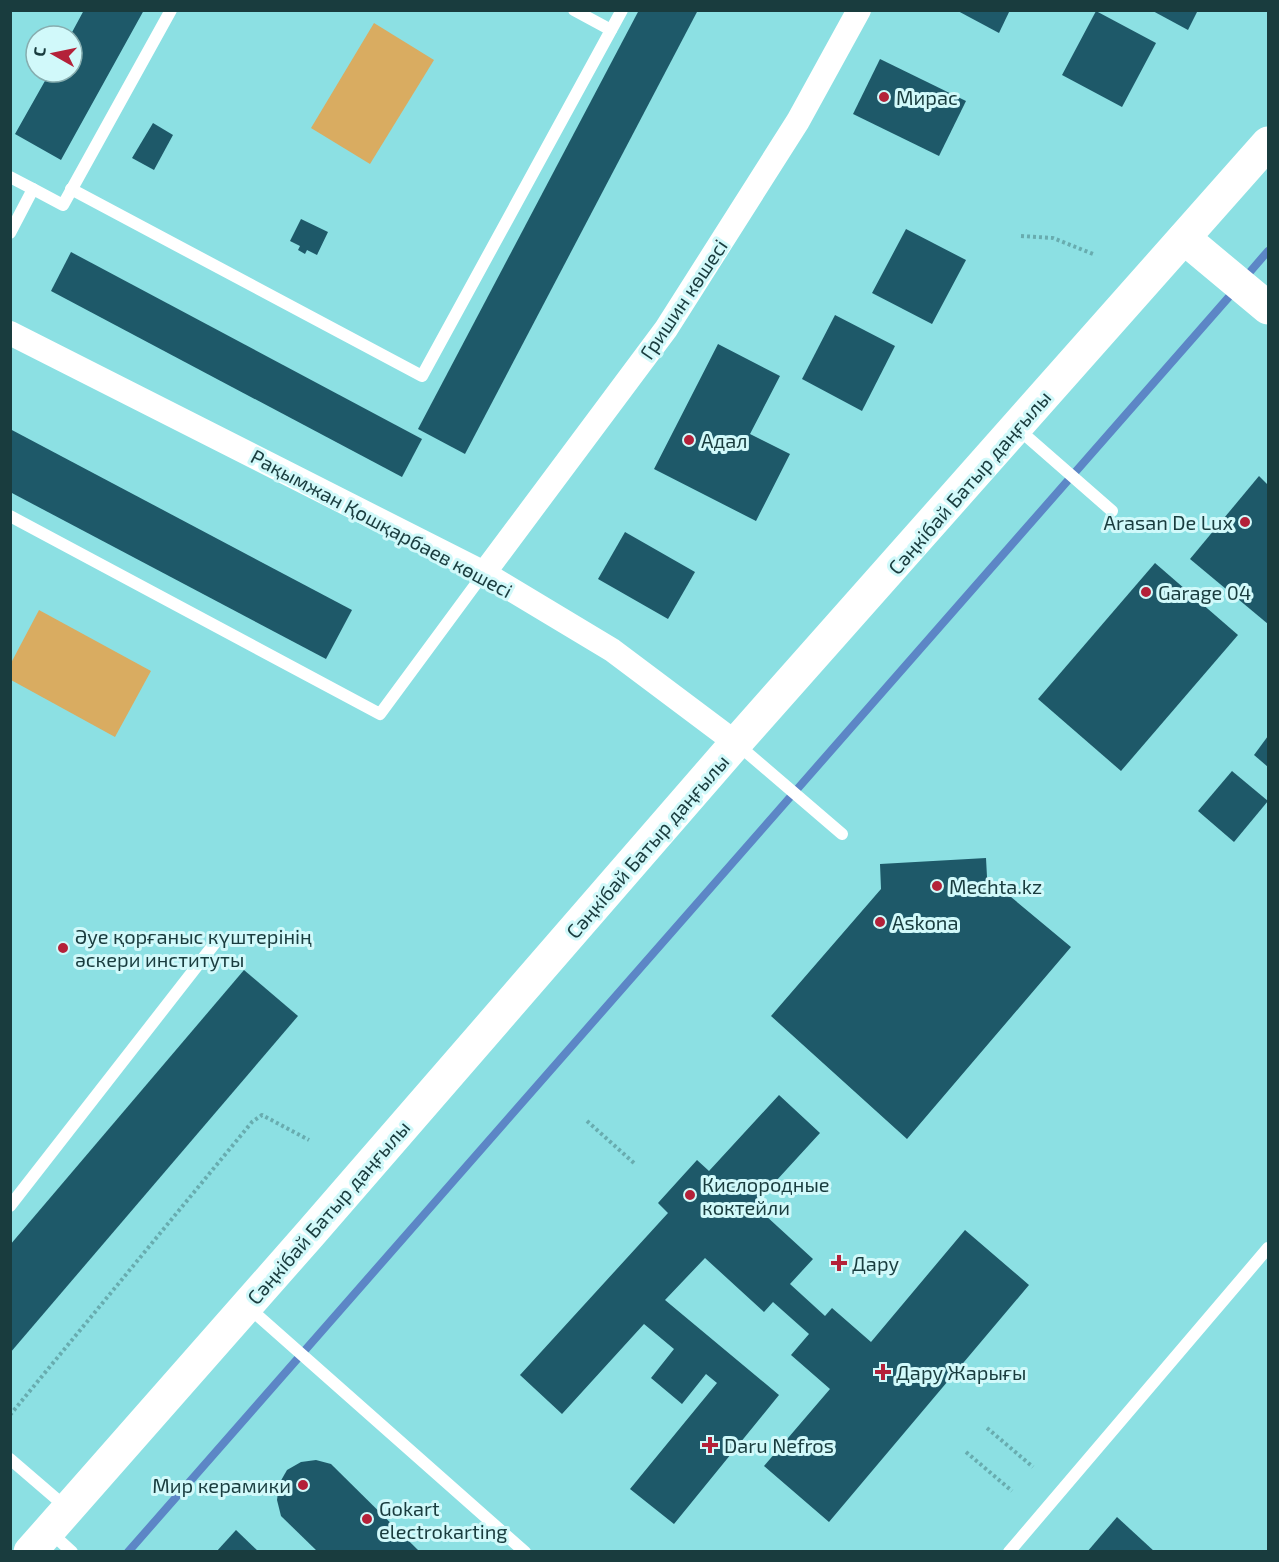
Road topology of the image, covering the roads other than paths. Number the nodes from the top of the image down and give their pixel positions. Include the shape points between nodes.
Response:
1 (171, 10) edge
2 (574, 10) edge
3 (622, 10) edge
4 (859, 10) edge
5 (611, 30) junction
6 (1269, 143) edge
7 (10, 177) edge
8 (33, 189) junction
9 (71, 189) junction
10 (10, 233) edge
11 (1184, 238) junction
12 (1265, 305) edge
13 (10, 333) edge
14 (1017, 428) junction
15 (1112, 511) dead end
16 (10, 516) edge
17 (484, 573) junction
18 (736, 743) junction
19 (842, 834) dead end
20 (215, 943) dead end
21 (10, 1206) edge
22 (1269, 1248) edge
23 (247, 1306) junction
24 (10, 1459) edge
25 (55, 1536) edge
26 (525, 1551) edge
27 (1009, 1551) edge

1 - 9 lane
2 - 5 lane
3 - 5 lane
4 - 17 street, Гришин көшесі via 798,121 666,329
5 - 9 lane via 422,376
6 - 11 main road, Сәңкібай Батыр даңғылы
7 - 8 lane
8 - 9 lane via 63,205
8 - 10 lane
11 - 12 main road
11 - 14 main road, Сәңкібай Батыр даңғылы
13 - 17 street, Рақымжан Қошқарбаев көшесі
14 - 15 lane
14 - 18 main road, Сәңкібай Батыр даңғылы
16 - 17 lane via 380,714
17 - 18 street, Рақымжан Қошқарбаев көшесі via 612,650
18 - 19 lane
18 - 23 main road, Сәңкібай Батыр даңғылы
20 - 21 lane
22 - 27 lane
23 - 25 main road, Сәңкібай Батыр даңғылы
23 - 26 lane
24 - 25 lane

